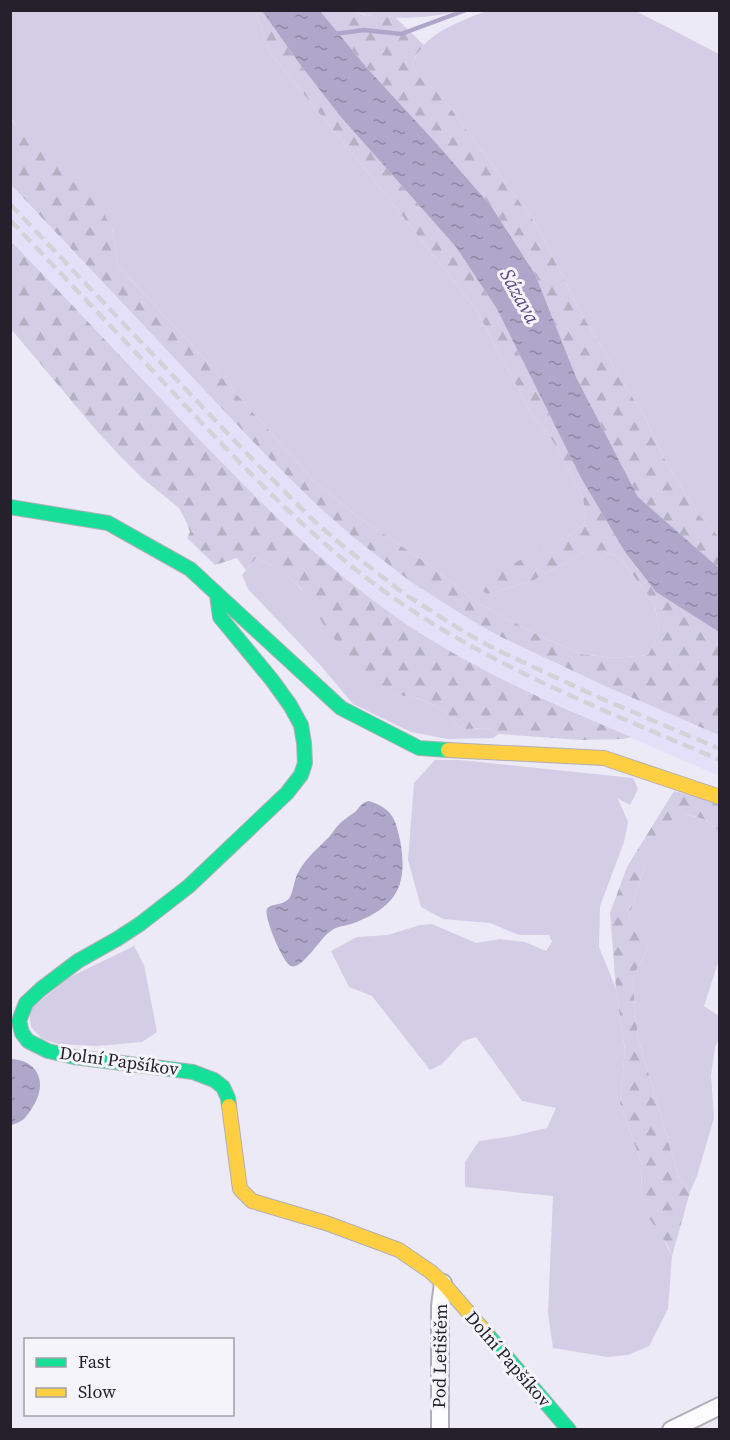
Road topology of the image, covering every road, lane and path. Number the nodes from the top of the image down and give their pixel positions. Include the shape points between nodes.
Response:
1 (10, 507) edge
2 (217, 595) junction
3 (720, 797) edge
4 (442, 1283) junction
5 (720, 1406) edge
6 (440, 1430) edge
7 (569, 1430) edge
8 (671, 1430) edge

1 - 2 street via 108,523 190,569
2 - 3 street via 341,708 419,748 604,758
2 - 4 street, Dolní Papšíkov via 220,617 272,680 301,725 306,763 301,776 189,886 133,929 41,989 26,1003 19,1021 22,1033 28,1041 48,1051 193,1072 214,1080 228,1098 240,1189 252,1201 399,1250
4 - 6 street, Pod Letištěm
4 - 7 street, Dolní Papšíkov
5 - 8 street

